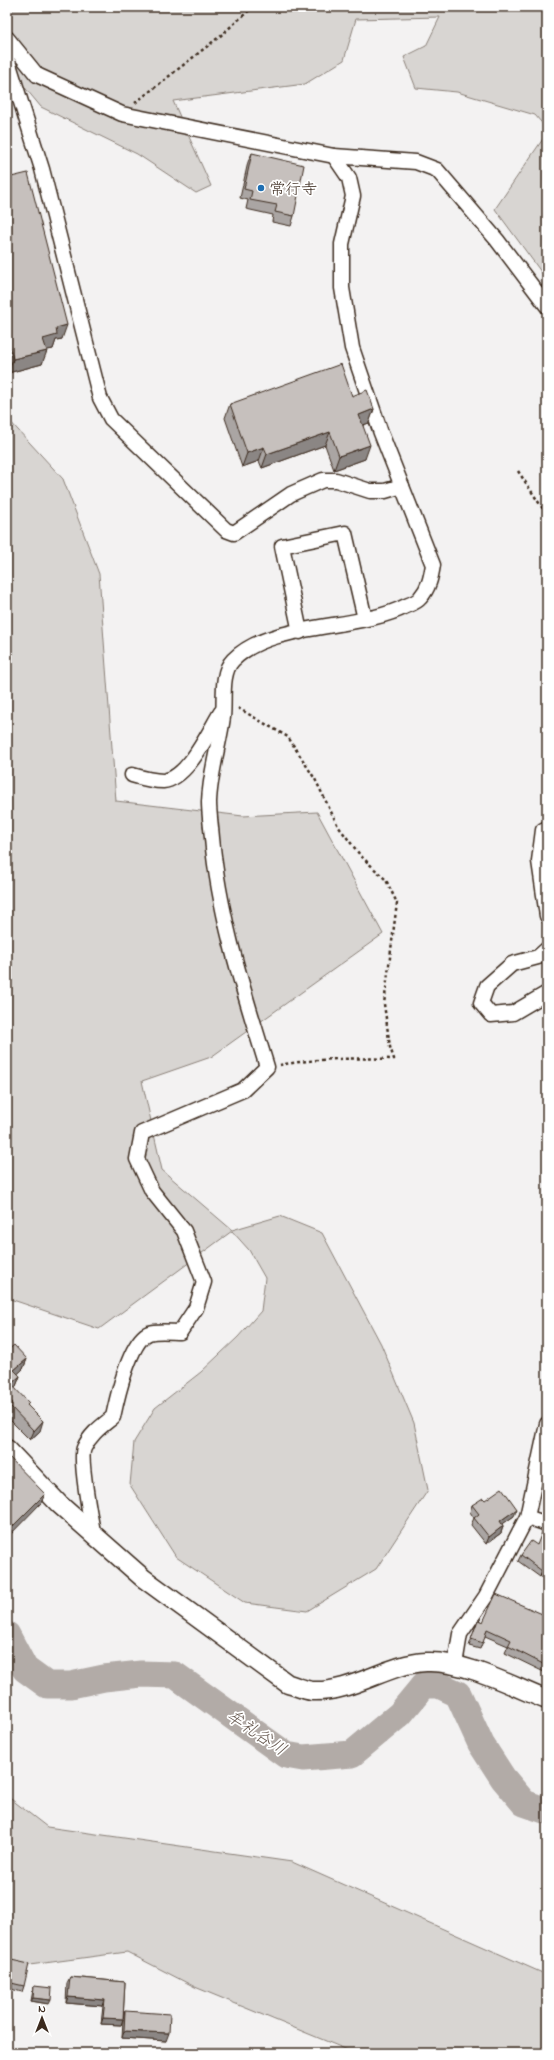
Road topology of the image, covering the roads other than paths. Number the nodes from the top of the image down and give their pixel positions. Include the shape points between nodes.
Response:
1 (7, 38) edge
2 (7, 58) edge
3 (334, 156) junction
4 (547, 306) edge
5 (402, 486) junction
6 (365, 619) junction
7 (300, 632) junction
8 (225, 704) junction
9 (132, 775) dead end
10 (547, 828) edge
11 (547, 916) edge
12 (547, 949) edge
13 (547, 993) edge
14 (547, 1424) edge
15 (7, 1449) edge
16 (527, 1517) junction
17 (547, 1524) edge
18 (94, 1536) junction
19 (455, 1664) junction
20 (547, 1700) edge

1 - 3 street via 37,75 122,114
2 - 5 street via 42,169 100,398 111,419 226,530 234,532 291,494 323,480 336,480 370,491 385,491
3 - 4 street via 416,162 437,170 497,240
3 - 5 street via 349,178 353,196 342,244 342,288 352,348
5 - 6 street via 433,565 429,583 420,599 394,613
6 - 7 street
6 - 7 street via 345,533 282,546
7 - 8 street via 248,648 232,661 225,676
8 - 9 street via 189,765 175,777 164,781
8 - 18 street via 213,765 209,802 216,875 267,1067 243,1090 142,1133 137,1160 152,1191 184,1231 204,1282 196,1308 180,1332 149,1333 138,1341 118,1394 113,1417 93,1433 83,1449
10 - 11 street via 543,830 539,861
12 - 13 street via 538,957 512,964 487,986 481,1003 491,1015 513,1013
14 - 16 street
15 - 18 street via 59,1504
16 - 17 street
16 - 19 street via 486,1596 460,1634
18 - 19 street via 143,1578 288,1684 310,1691 328,1691 403,1666 424,1662
19 - 20 street

